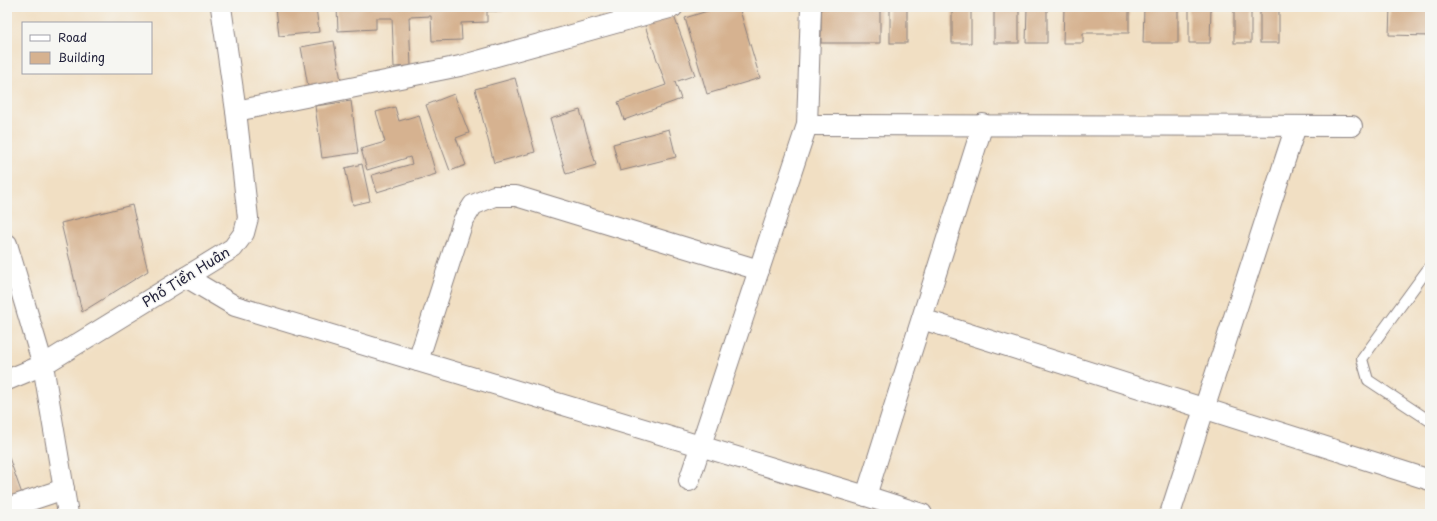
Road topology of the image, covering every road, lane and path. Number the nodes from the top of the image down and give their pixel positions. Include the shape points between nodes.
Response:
1 (220, 7) edge
2 (673, 7) edge
3 (811, 7) edge
4 (236, 111) junction
5 (983, 124) junction
6 (807, 125) junction
7 (1296, 126) junction
8 (1352, 126) dead end
9 (7, 244) edge
10 (1430, 266) edge
11 (759, 270) junction
12 (186, 277) junction
13 (922, 318) junction
14 (418, 361) junction
15 (43, 365) junction
16 (7, 380) edge
17 (1204, 408) junction
18 (1430, 421) edge
19 (701, 446) junction
20 (1430, 480) edge
21 (689, 481) dead end
22 (64, 489) junction
23 (866, 496) junction
24 (7, 508) edge
25 (68, 514) edge
26 (922, 514) edge
27 (1170, 514) edge

1 - 4 street, Phố Tiền Huân
2 - 4 street via 460,66
3 - 6 street
4 - 12 street, Phố Tiền Huân via 248,218 244,234 233,248
5 - 6 street
5 - 7 street
5 - 13 street
6 - 11 street
7 - 8 street
7 - 17 street
9 - 15 street
10 - 18 lane via 1362,359 1368,380
11 - 14 street via 516,196 494,196 473,205 462,221
11 - 19 street
12 - 14 street via 235,306
12 - 15 street, Phố Tiền Huân
13 - 17 street
13 - 23 street
14 - 19 street
15 - 16 street, Phố Tiền Huân
15 - 22 street
17 - 20 street
17 - 27 street
19 - 21 street
19 - 23 street
22 - 24 street
22 - 25 street
23 - 26 street

